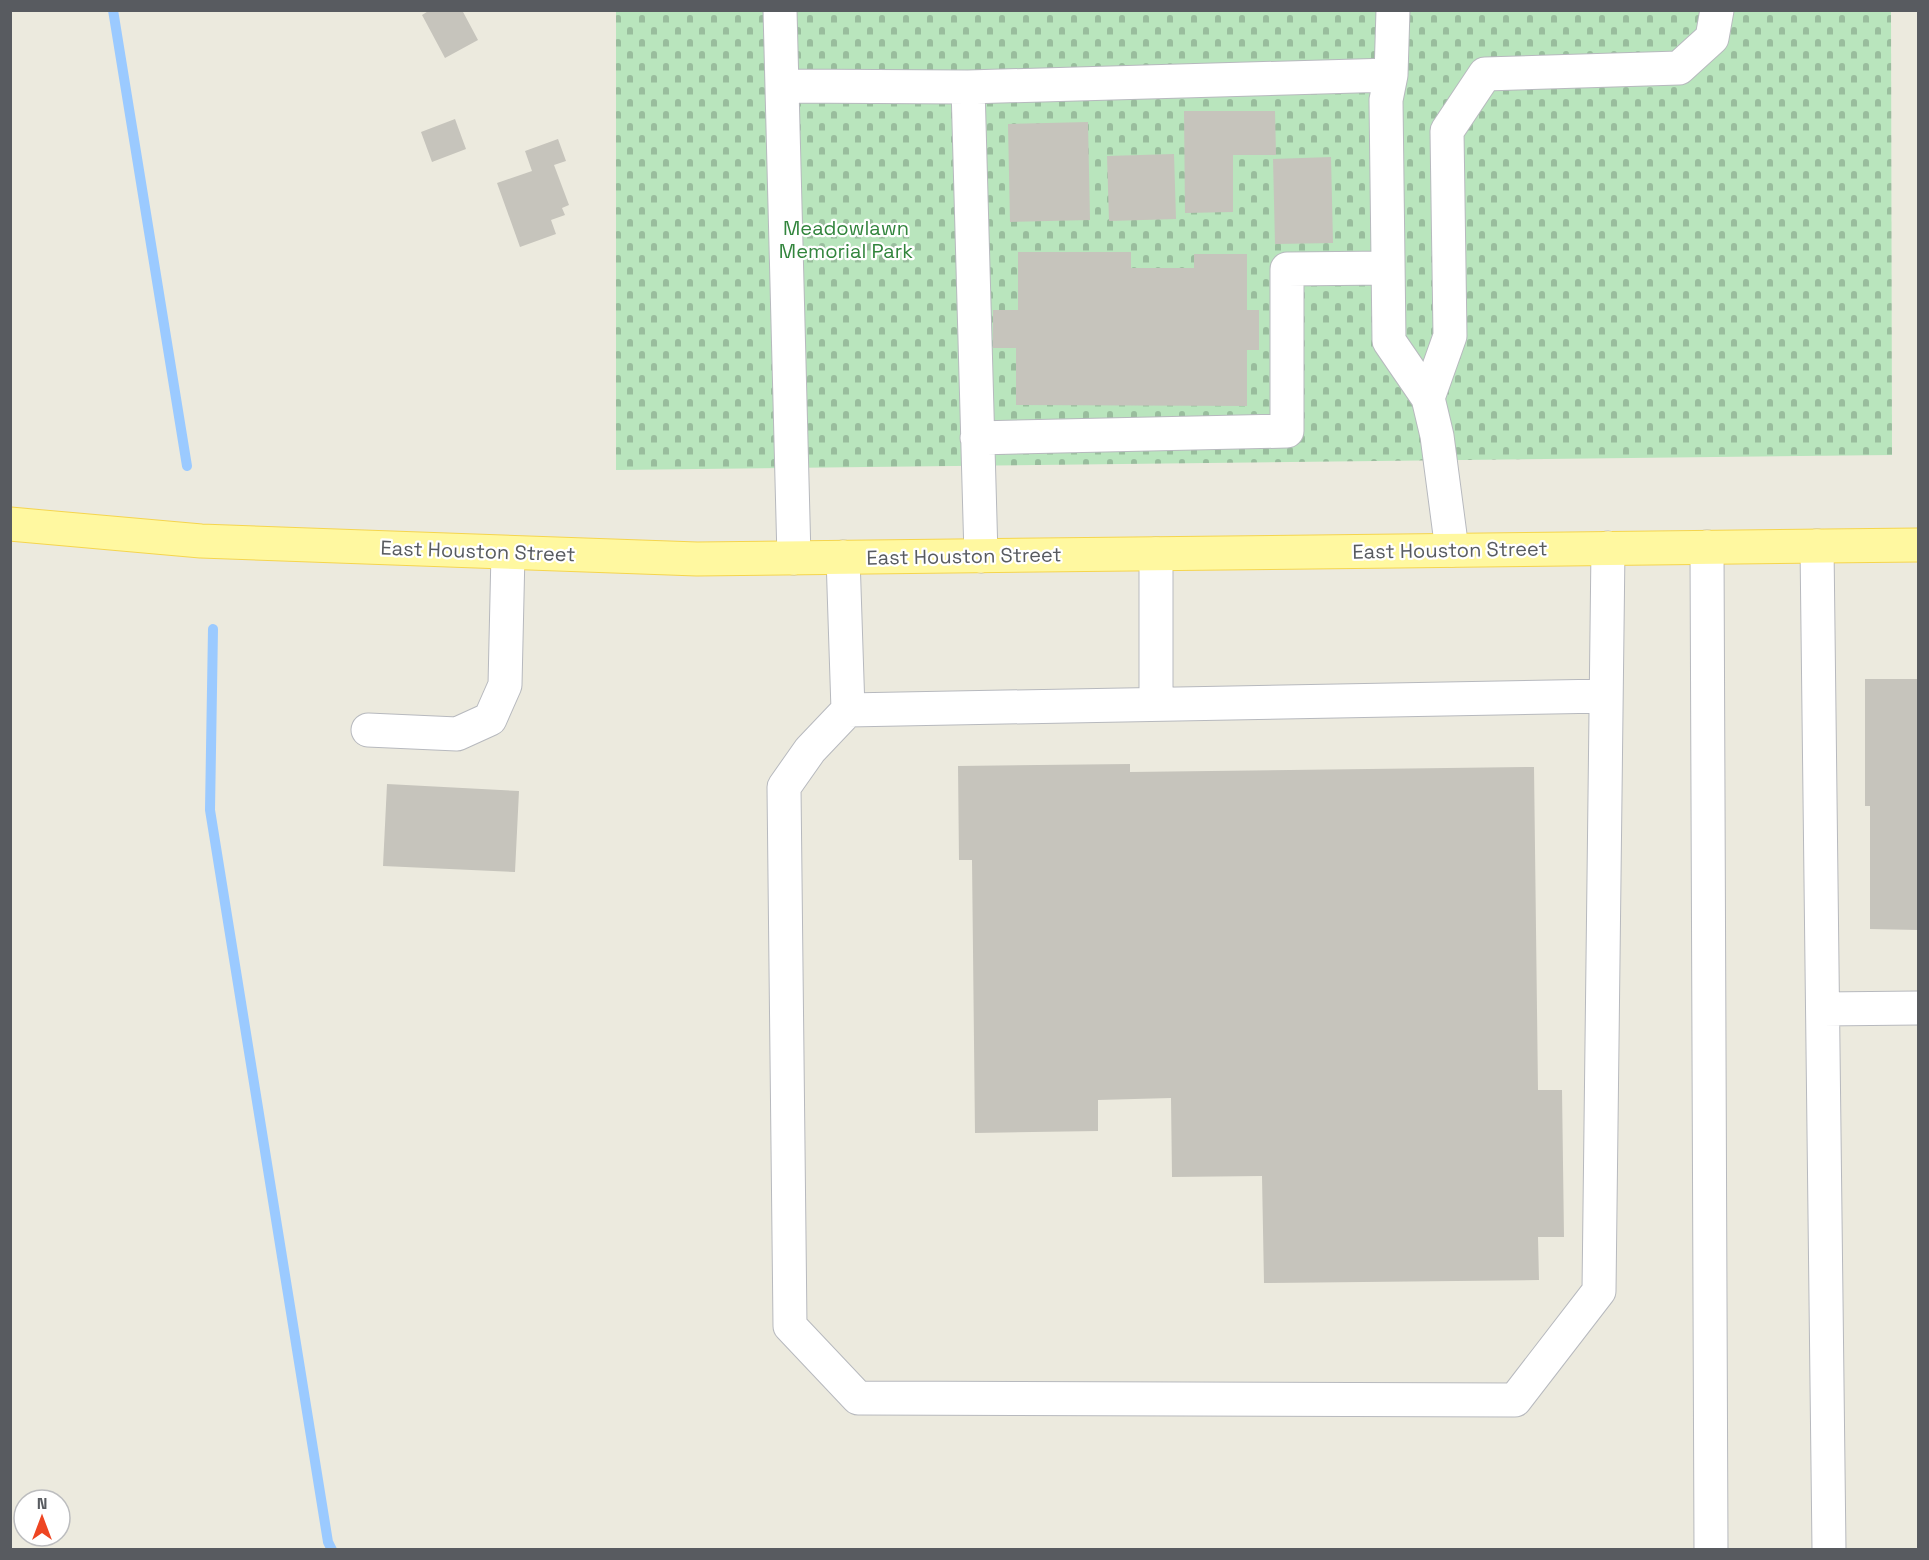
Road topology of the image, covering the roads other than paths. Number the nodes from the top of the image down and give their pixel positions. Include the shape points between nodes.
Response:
1 (780, 10) edge
2 (1393, 10) edge
3 (1717, 10) edge
4 (1391, 75) junction
5 (783, 86) junction
6 (968, 87) junction
7 (1388, 268) junction
8 (1428, 398) junction
9 (977, 438) junction
10 (10, 524) edge
11 (1918, 545) edge
12 (1817, 546) junction
13 (1707, 547) junction
14 (1608, 548) junction
15 (1452, 550) junction
16 (508, 553) junction
17 (1156, 554) junction
18 (981, 556) junction
19 (843, 557) junction
20 (794, 558) junction
21 (1606, 696) junction
22 (1156, 704) junction
23 (848, 710) junction
24 (368, 730) dead end
25 (1918, 1008) edge
26 (1823, 1009) junction
27 (1711, 1550) edge
28 (1829, 1550) edge

1 - 5 lane
2 - 4 lane
3 - 8 lane via 1712,38 1679,68 1485,74 1447,131 1450,336
4 - 6 lane
4 - 7 lane via 1386,99
5 - 6 lane
5 - 20 lane
6 - 9 lane
7 - 8 lane via 1389,341
7 - 9 lane via 1287,269 1287,431
8 - 15 lane
9 - 18 lane
10 - 16 main road, East Houston Street via 201,542
11 - 12 main road, East Houston Street
12 - 13 main road, East Houston Street
12 - 26 lane
13 - 14 main road, East Houston Street
13 - 27 lane
14 - 15 main road, East Houston Street
14 - 21 lane
15 - 17 main road, East Houston Street
16 - 20 main road, East Houston Street
16 - 24 lane via 505,685 490,719 457,734
17 - 18 main road, East Houston Street
17 - 22 lane
18 - 19 main road, East Houston Street
19 - 20 main road, East Houston Street
19 - 23 lane
21 - 22 lane
21 - 23 lane via 1599,1292 1515,1400 858,1398 790,1326 784,787 810,750
22 - 23 lane
25 - 26 lane
26 - 28 lane

